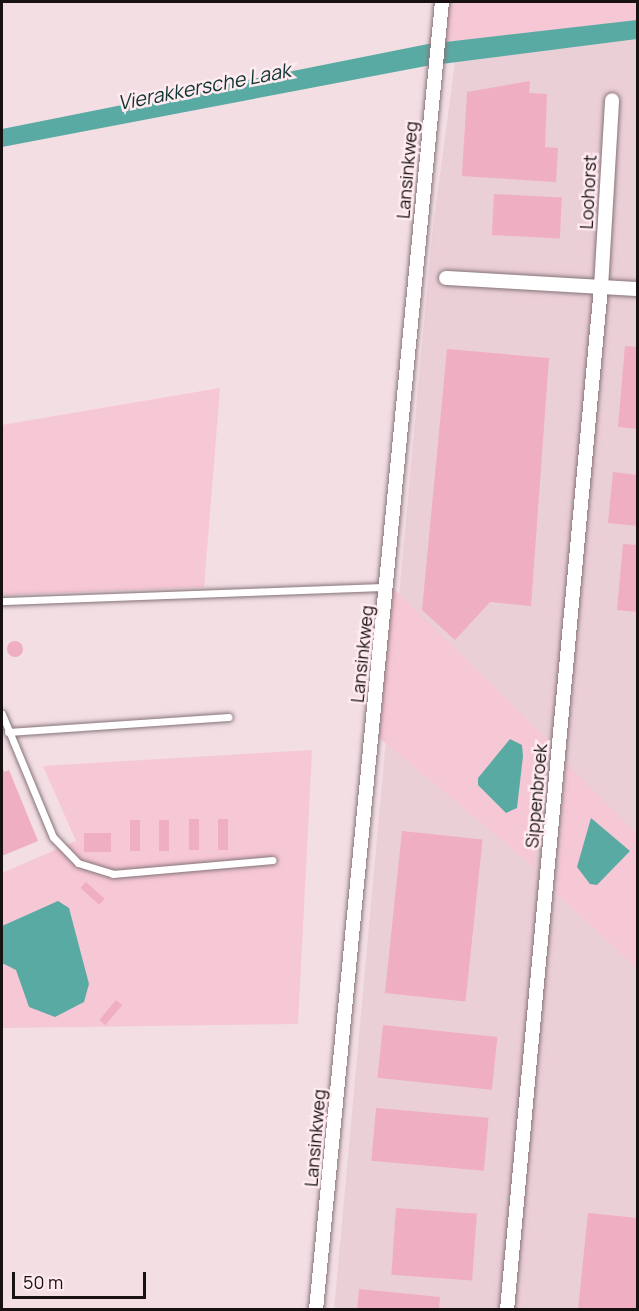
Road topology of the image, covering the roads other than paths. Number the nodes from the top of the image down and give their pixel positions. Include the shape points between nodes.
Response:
1 (442, 2) edge
2 (612, 100) dead end
3 (446, 278) dead end
4 (601, 286) junction
5 (638, 289) edge
6 (386, 587) junction
7 (2, 601) edge
8 (2, 714) edge
9 (228, 717) dead end
10 (8, 732) junction
11 (272, 861) dead end
12 (316, 1310) edge
13 (507, 1310) edge

1 - 6 street, Lansinkweg
2 - 4 street, Loohorst
3 - 4 street
4 - 5 street
4 - 13 street, Sippenbroek
6 - 7 lane
6 - 12 street, Lansinkweg
8 - 10 lane
9 - 10 lane
10 - 11 lane via 53,837 78,863 113,874

